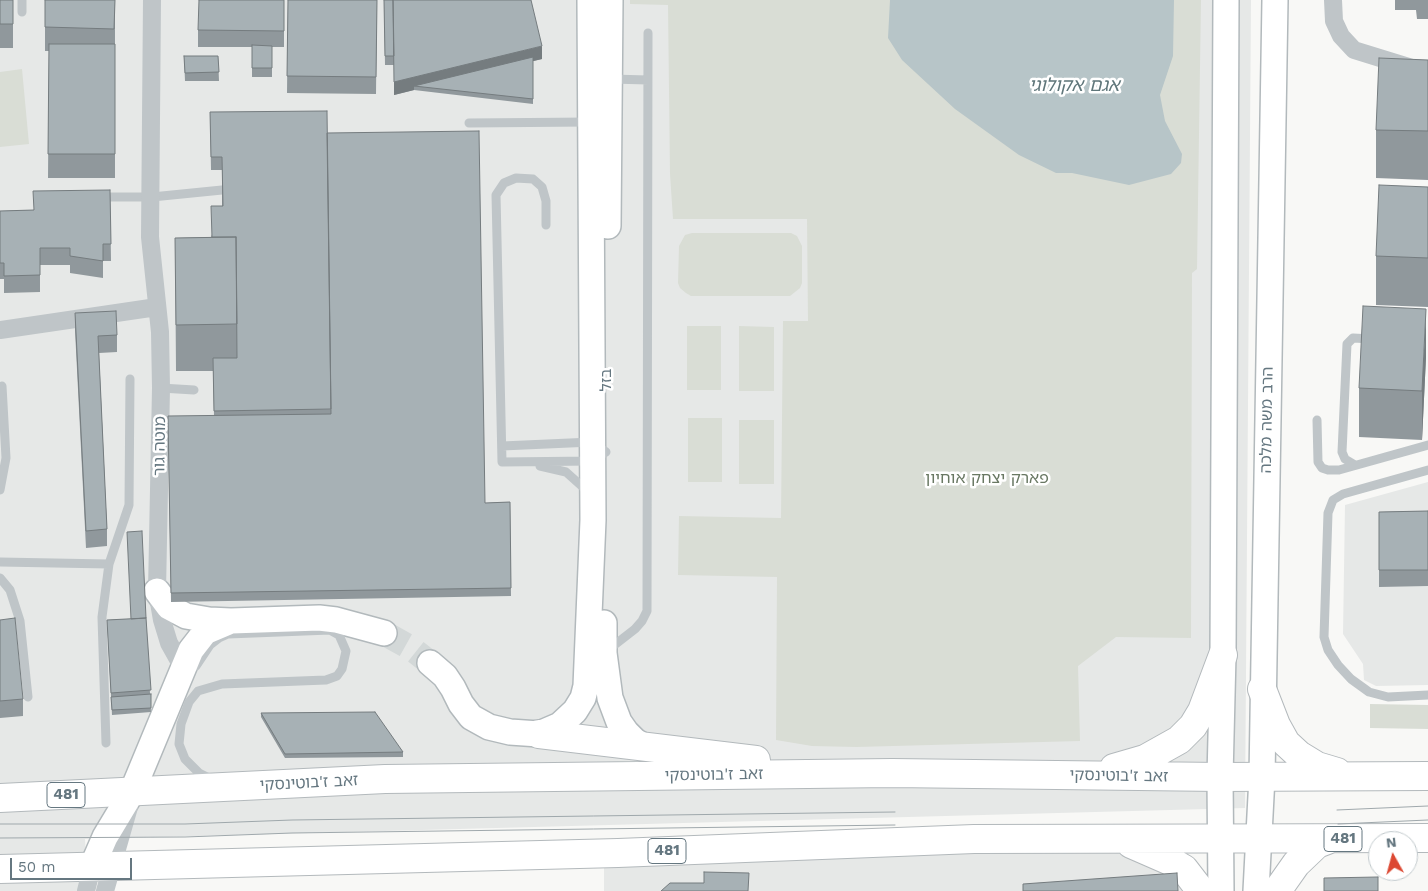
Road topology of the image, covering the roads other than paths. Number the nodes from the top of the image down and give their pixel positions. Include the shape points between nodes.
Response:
1 (22, 0) edge
2 (152, 0) edge
3 (590, 0) edge
4 (610, 0) edge
5 (1226, 0) edge
6 (1275, 0) edge
7 (1333, 0) edge
8 (22, 12) dead end
9 (648, 34) dead end
10 (1428, 73) edge
11 (609, 79) junction
12 (648, 80) junction
13 (599, 122) junction
14 (469, 123) dead end
15 (222, 190) edge
16 (86, 196) edge
17 (152, 197) junction
18 (546, 225) dead end
19 (157, 307) junction
20 (0, 330) edge
21 (1381, 339) edge
22 (130, 379) dead end
23 (2, 386) dead end
24 (161, 388) junction
25 (194, 390) dead end
26 (1317, 420) dead end
27 (1428, 445) edge
28 (502, 446) junction
29 (597, 452) junction
30 (525, 462) junction
31 (1355, 465) junction
32 (1428, 470) edge
33 (0, 490) edge
34 (592, 520) junction
35 (0, 562) edge
36 (109, 564) junction
37 (0, 578) edge
38 (157, 591) junction
39 (231, 621) junction
40 (384, 633) tunnel mouth
41 (604, 653) junction
42 (1223, 655) junction
43 (430, 663) tunnel mouth
44 (182, 668) junction
45 (1262, 689) junction
46 (1428, 695) edge
47 (28, 697) dead end
48 (163, 716) junction
49 (539, 734) junction
50 (106, 743) dead end
51 (645, 747) junction
52 (892, 773) junction
53 (1084, 775) junction
54 (1353, 776) junction
55 (1428, 776) edge
56 (1220, 777) junction
57 (1262, 778) junction
58 (232, 786) junction
59 (132, 792) junction
60 (0, 798) edge
61 (1116, 838) junction
62 (1428, 838) edge
63 (1221, 839) junction
64 (1258, 840) junction
65 (1330, 840) junction
66 (0, 869) edge
67 (99, 879) edge
68 (1201, 891) edge
69 (1221, 891) edge
70 (1256, 891) edge
71 (1277, 891) edge

1 - 8 lane
2 - 17 street, מוטה גור
3 - 13 street, בזל
4 - 11 street, בזל
5 - 42 street
6 - 45 street, הרב משה מלכה
7 - 10 street via 1334,21 1341,36 1354,50
9 - 12 lane
11 - 12 lane
11 - 13 street, בזל
12 - 41 lane via 647,611 635,628
13 - 14 lane
13 - 29 street, בזל
15 - 17 lane
16 - 17 lane
17 - 19 street, מוטה גור via 150,237
18 - 28 lane via 546,201 542,187 533,178 516,178 504,183 496,195
19 - 20 street
19 - 24 street, מוטה גור
21 - 31 lane via 1353,338 1348,344 1342,452 1345,459
22 - 36 lane via 129,505
23 - 33 lane via 6,458
24 - 25 lane
24 - 38 street, מוטה גור
26 - 31 lane via 1318,462 1322,468 1339,470
27 - 31 lane
28 - 29 lane
28 - 30 lane via 502,462
29 - 30 lane
29 - 34 street, בזל
29 - 41 street, בזל
30 - 34 lane via 566,472 577,481 585,489
32 - 46 lane via 1343,494 1333,500 1328,513 1324,638 1338,665 1368,692 1388,696
34 - 49 street, בזל via 586,686 575,711 560,725
35 - 36 lane
36 - 50 lane via 102,616
37 - 47 lane via 10,590 20,621
38 - 39 street via 169,607 186,616
38 - 44 street, מוטה גור via 169,643
39 - 40 street via 319,618
39 - 44 street via 205,632
41 - 51 street, בזל via 614,712 626,732
42 - 53 main road via 1202,711 1179,740 1145,759
42 - 56 street
43 - 49 street via 445,676 471,717 489,727
44 - 48 street
45 - 54 main road via 1286,743 1317,766
45 - 57 street, הרב משה מלכה
48 - 58 lane via 210,645 219,638 228,634 330,630 339,635 346,651 337,676 326,680 222,684 198,690 189,702 180,730 185,760 200,773
48 - 59 street
49 - 51 main road
51 - 52 main road
52 - 53 main road, זאב ז'בוטינסקי / 481
52 - 58 main road, זאב ז'בוטינסקי / 481 via 357,780
53 - 56 main road, זאב ז'בוטינסקי / 481
54 - 55 main road, זאב ז'בוטינסקי / 481
54 - 57 main road, זאב ז'בוטינסקי / 481
56 - 57 main road, זאב ז'בוטינסקי / 481
56 - 63 street
57 - 64 street, הרב משה מלכה
58 - 59 main road, זאב ז'בוטינסקי / 481
59 - 60 main road, זאב ז'בוטינסקי / 481
59 - 67 street via 105,837
61 - 63 main road, 481
61 - 67 main road, 481 via 974,839 618,853
61 - 68 main road via 1170,861 1184,870
62 - 65 main road, 481
63 - 64 main road, 481
63 - 69 street
64 - 65 main road, 481
64 - 70 street, הרב משה מלכה
65 - 71 main road via 1317,844 1296,864
66 - 67 main road, 481

